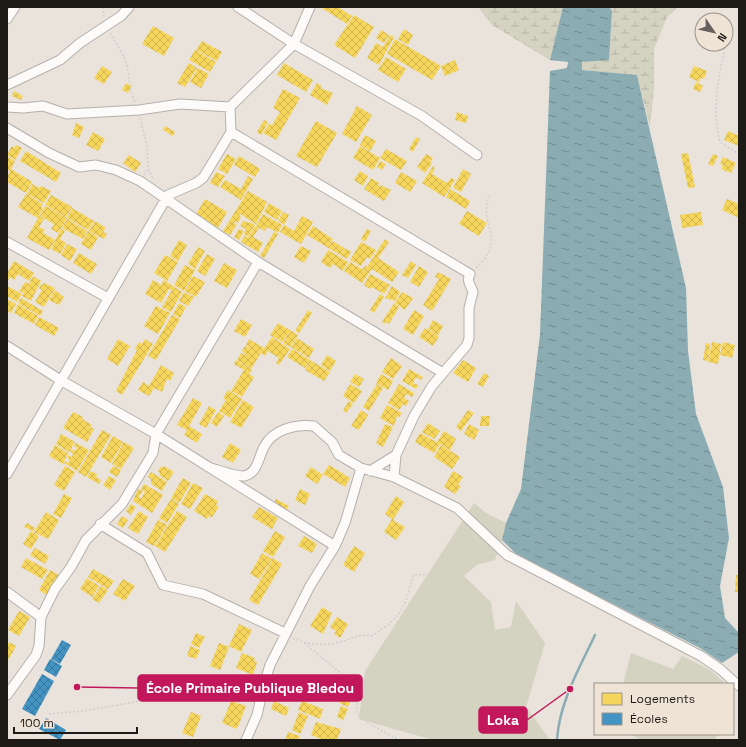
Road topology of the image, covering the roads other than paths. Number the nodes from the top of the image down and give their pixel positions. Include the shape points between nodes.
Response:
1 (129, 7) edge
2 (238, 7) edge
3 (310, 7) edge
4 (11, 8) edge
5 (7, 19) edge
6 (294, 44) junction
7 (7, 85) edge
8 (7, 107) edge
9 (230, 107) junction
10 (7, 128) edge
11 (231, 132) junction
12 (477, 155) dead end
13 (166, 200) junction
14 (7, 242) edge
15 (258, 262) junction
16 (108, 298) junction
17 (7, 346) edge
18 (443, 373) junction
19 (62, 381) junction
20 (156, 434) junction
21 (396, 455) junction
22 (208, 467) junction
23 (366, 469) junction
24 (7, 474) edge
25 (394, 477) junction
26 (100, 524) junction
27 (335, 546) junction
28 (7, 592) edge
29 (41, 617) junction
30 (285, 633) junction
31 (739, 686) edge
32 (7, 695) edge
33 (246, 740) edge

1 - 7 street via 121,16 80,43 60,60
2 - 6 street
3 - 6 street
4 - 5 street
6 - 9 street
6 - 12 street via 422,116
8 - 9 street via 43,106 67,114 139,110 180,104
9 - 11 street
10 - 13 street via 78,167 96,165 116,170 140,181
11 - 13 street via 203,178 168,195
11 - 18 street via 470,274 469,286 473,292 469,308 469,338 462,352
13 - 15 street
13 - 16 street
14 - 16 street
15 - 18 street
15 - 20 street
16 - 19 street
17 - 19 street
18 - 21 street via 414,416
19 - 20 street
19 - 24 street
20 - 22 street
20 - 26 street via 152,453 143,471 122,504
21 - 23 street
21 - 25 street
22 - 23 street via 243,476 252,473 272,436 288,427 306,425 321,430 339,454
22 - 27 street
23 - 25 street
23 - 27 street
25 - 31 street via 456,508 506,555 701,656
26 - 29 street via 86,540 55,589
26 - 30 street via 148,553 163,585 203,594
27 - 30 street
28 - 29 street
29 - 32 street via 36,655
30 - 33 street via 264,684 257,716

